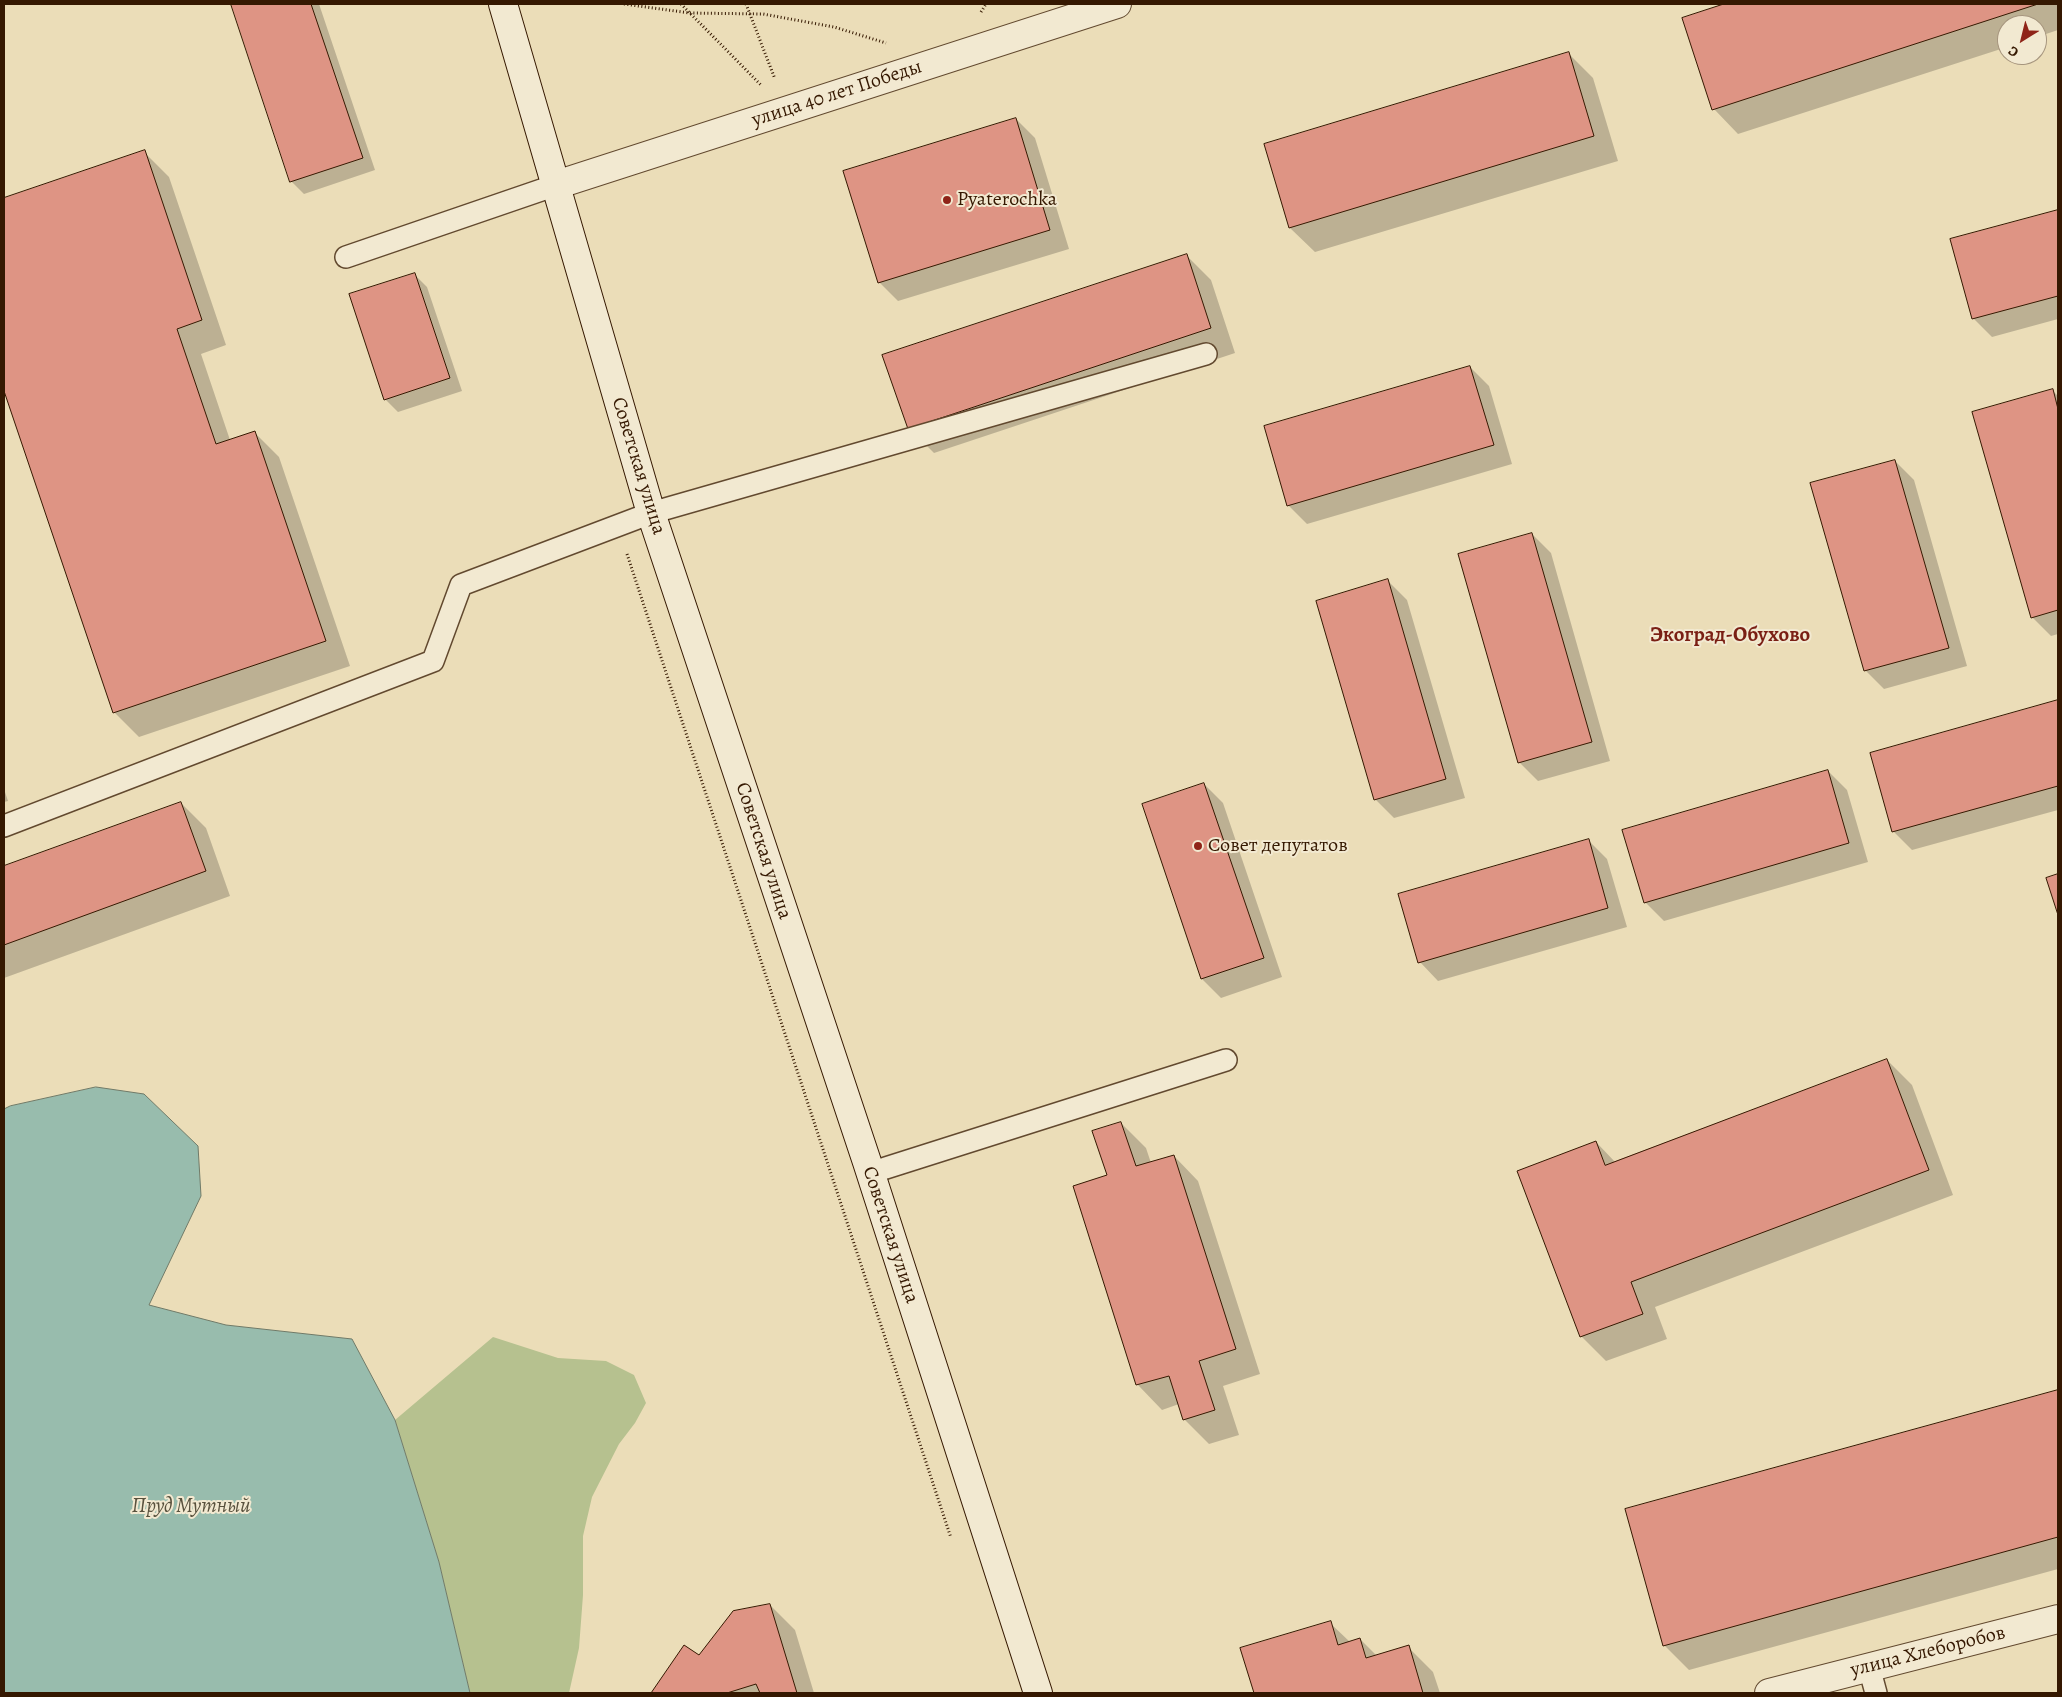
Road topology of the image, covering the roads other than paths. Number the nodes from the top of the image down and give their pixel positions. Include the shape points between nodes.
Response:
1 (503, 4) edge
2 (1117, 4) edge
3 (556, 185) junction
4 (346, 257) dead end
5 (1206, 354) dead end
6 (651, 513) junction
7 (4, 826) edge
8 (1226, 1060) dead end
9 (870, 1173) junction
10 (2058, 1619) edge
11 (1868, 1667) junction
12 (1800, 1689) edge
13 (1038, 1693) edge
14 (1769, 1693) edge
15 (1876, 1693) edge

1 - 3 main road, Советская улица
2 - 3 main road, улица 40 лет Победы
3 - 4 lane
3 - 6 main road, Советская улица
5 - 6 lane
6 - 7 lane via 460,585 433,661
6 - 9 main road, Советская улица
8 - 9 lane
9 - 13 main road, Советская улица
10 - 11 main road, улица Хлеборобов
11 - 12 main road, улица Хлеборобов
11 - 15 lane
12 - 14 main road, улица Хлеборобов

